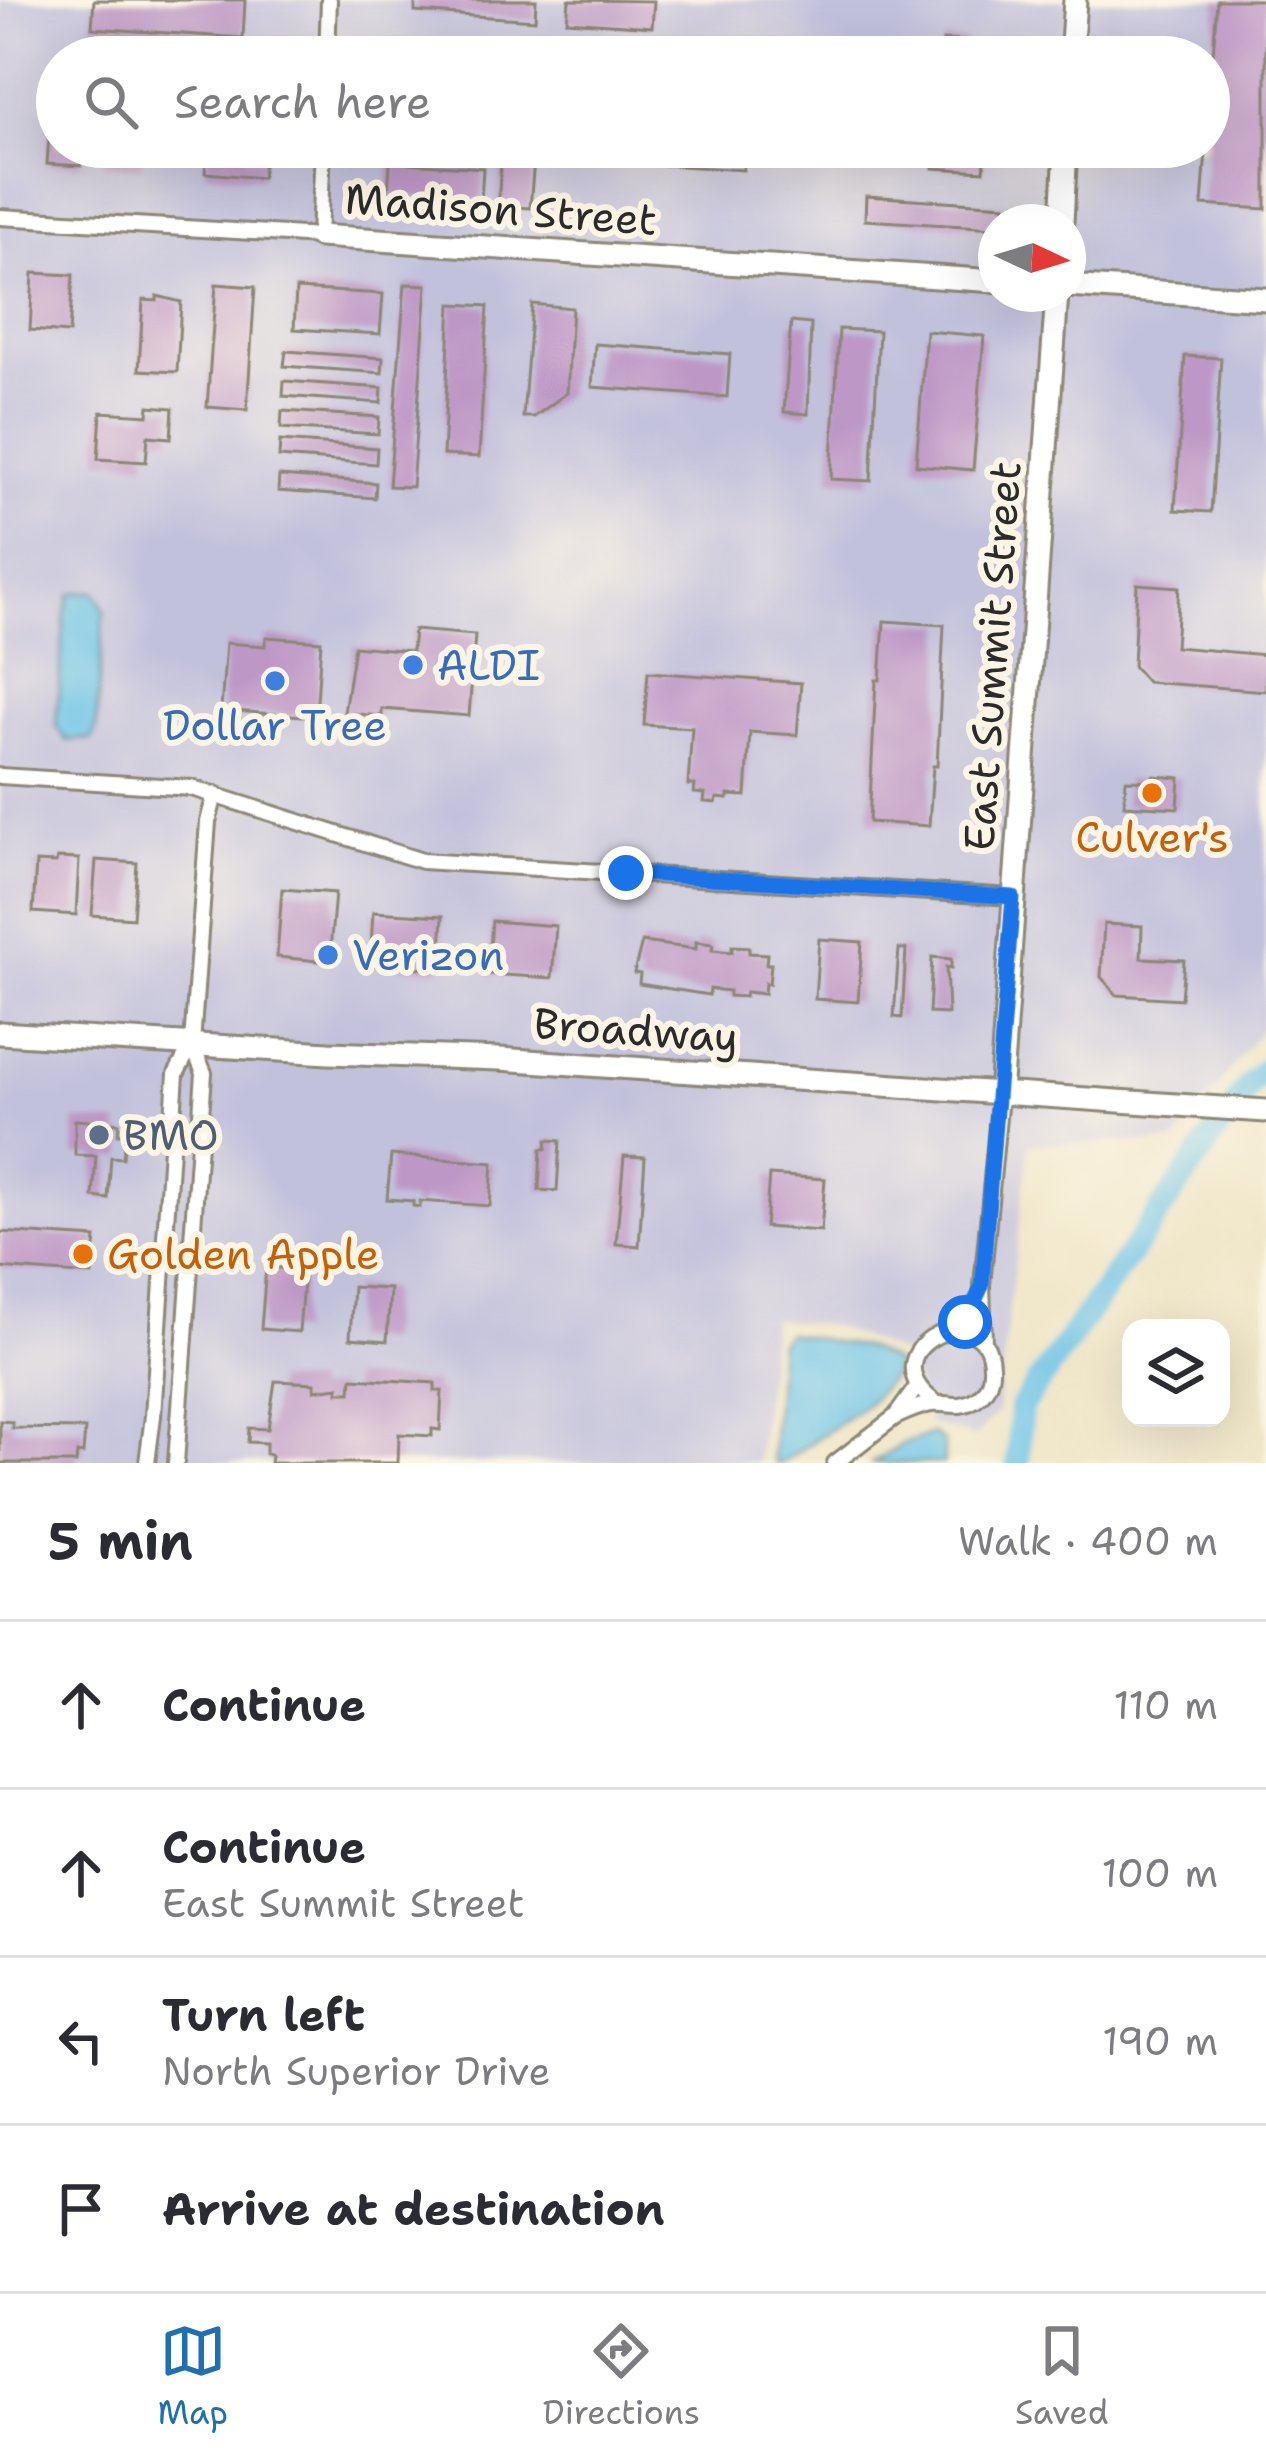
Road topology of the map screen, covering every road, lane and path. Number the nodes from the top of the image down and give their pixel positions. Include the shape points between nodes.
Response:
1 (329, 0) edge
2 (1075, 0) edge
3 (328, 36) edge
4 (1073, 36) edge
5 (322, 168) edge
6 (1065, 168) edge
7 (1063, 204) edge
8 (0, 217) edge
9 (319, 236) junction
10 (978, 280) edge
11 (1086, 287) edge
12 (1266, 298) edge
13 (1057, 312) edge
14 (0, 776) edge
15 (215, 794) junction
16 (1013, 897) junction
17 (0, 1033) edge
18 (192, 1044) junction
19 (1000, 1096) junction
20 (1264, 1111) edge
21 (982, 1286) junction
22 (957, 1330) junction
23 (984, 1345) junction
24 (918, 1385) junction
25 (936, 1403) junction
26 (895, 1418) junction
27 (147, 1463) edge
28 (176, 1463) edge
29 (835, 1463) edge

1 - 3 street
2 - 4 street
5 - 9 street
6 - 7 street
8 - 9 street, Madison Street
9 - 10 street, Madison Street
11 - 12 street
13 - 16 street, East Summit Street
14 - 15 street
15 - 16 street via 422,861
15 - 18 street
16 - 19 street, East Summit Street
17 - 18 street, Broadway
18 - 19 street, Broadway
18 - 27 street via 176,1074
18 - 28 street via 204,1073
19 - 20 street, Broadway
19 - 21 street
21 - 22 street
21 - 23 street
22 - 23 street
22 - 24 street via 939,1331 920,1347
23 - 25 street via 992,1369 983,1393 962,1406
24 - 25 street
24 - 26 street
25 - 26 street
26 - 29 street

